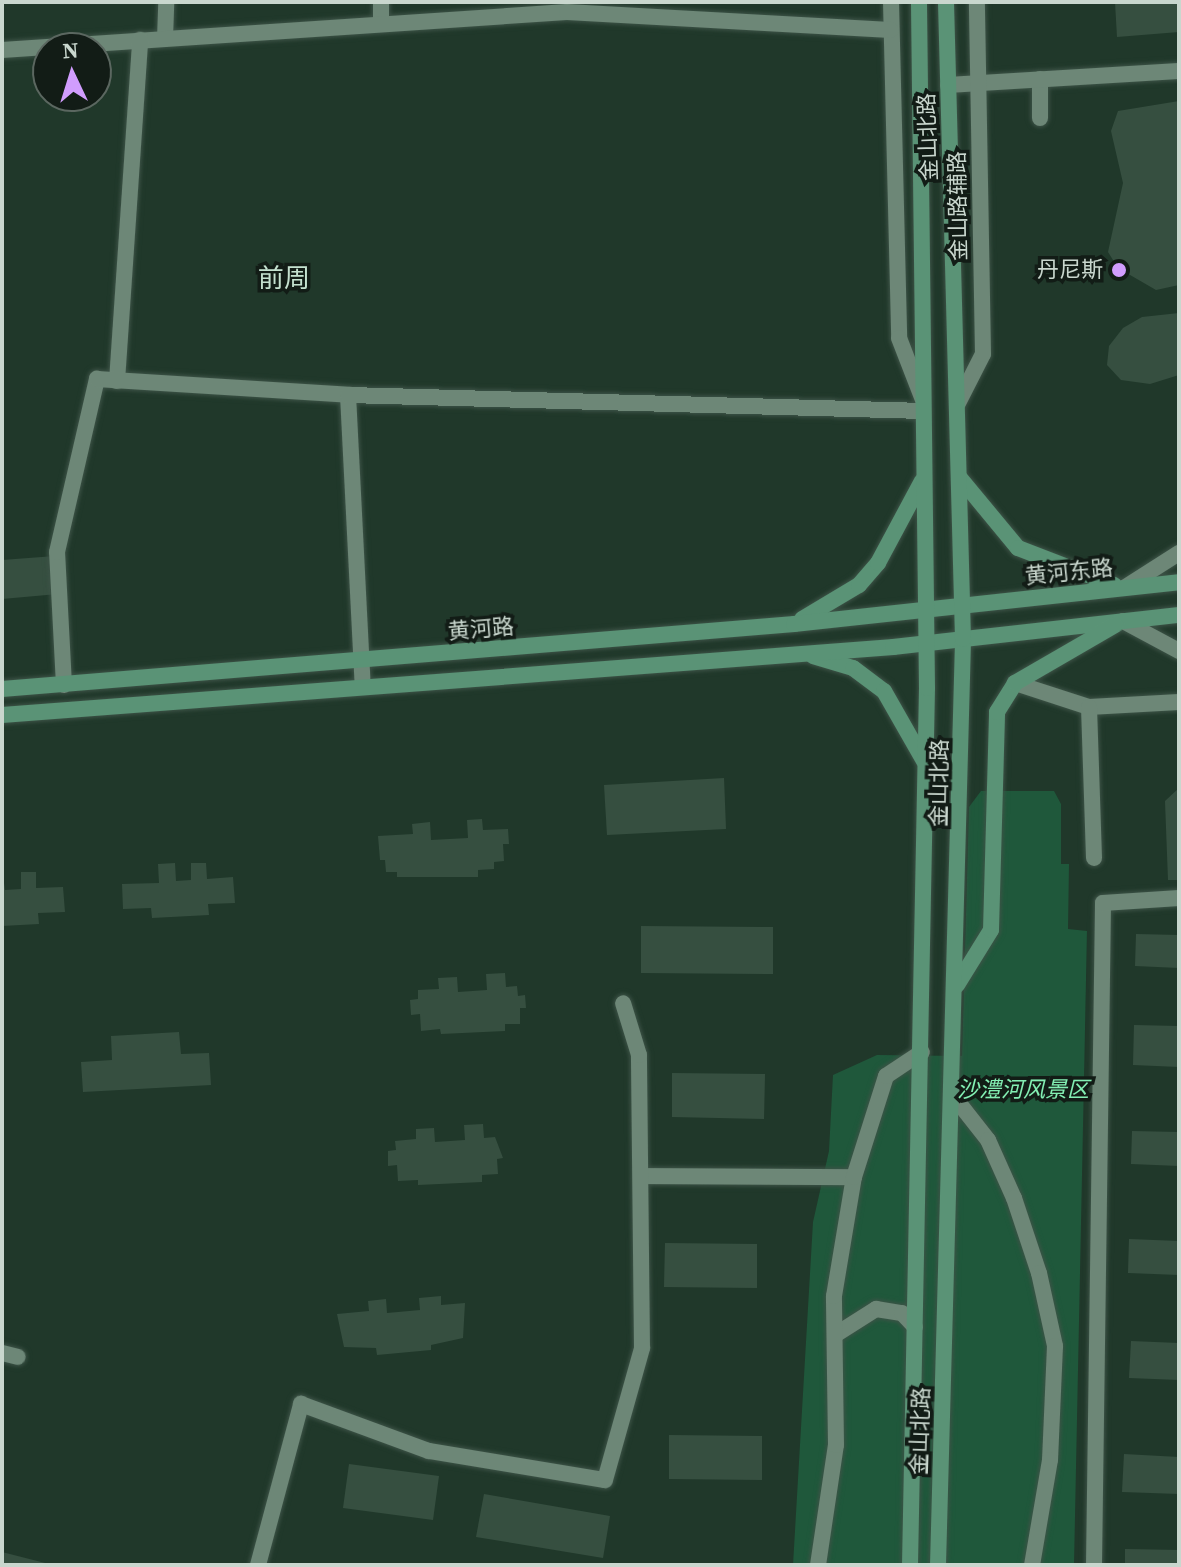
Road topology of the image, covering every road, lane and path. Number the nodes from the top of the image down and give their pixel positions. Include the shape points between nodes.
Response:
1 (166, 2) edge
2 (381, 2) edge
3 (891, 2) edge
4 (919, 2) edge
5 (946, 2) edge
6 (977, 2) edge
7 (381, 24) junction
8 (891, 30) junction
9 (165, 39) junction
10 (140, 40) junction
11 (2, 50) edge
12 (1179, 71) edge
13 (1040, 79) junction
14 (978, 84) junction
15 (948, 85) junction
16 (1040, 118) dead end
17 (117, 381) junction
18 (348, 395) junction
19 (958, 403) junction
20 (924, 406) junction
21 (960, 478) junction
22 (923, 480) junction
23 (1179, 553) edge
24 (1179, 582) edge
25 (1124, 588) junction
26 (963, 606) junction
27 (927, 609) junction
28 (1179, 615) edge
29 (1123, 621) junction
30 (794, 624) junction
31 (963, 639) junction
32 (927, 644) junction
33 (1179, 651) edge
34 (800, 652) junction
35 (361, 661) junction
36 (1015, 683) junction
37 (64, 685) junction
38 (363, 687) junction
39 (2, 689) edge
40 (1179, 702) edge
41 (1089, 707) junction
42 (2, 715) edge
43 (925, 764) junction
44 (1094, 858) dead end
45 (1179, 898) edge
46 (956, 986) junction
47 (623, 1003) dead end
48 (922, 1052) junction
49 (951, 1093) junction
50 (641, 1176) junction
51 (854, 1177) junction
52 (915, 1327) junction
53 (835, 1335) junction
54 (258, 1565) edge
55 (818, 1565) edge
56 (910, 1565) edge
57 (938, 1565) edge
58 (1032, 1565) edge
59 (1094, 1565) edge

1 - 9 street
2 - 7 street
3 - 8 street
4 - 20 main road, 金山北路
5 - 15 main road, 金山北路
6 - 14 street, 金山路辅路
7 - 8 street via 567,12
7 - 9 street
8 - 20 street via 899,338
9 - 10 street
10 - 11 street
10 - 17 street
12 - 13 street
13 - 14 street
13 - 16 street
14 - 15 street
14 - 19 street, 金山路辅路 via 983,354
15 - 19 main road, 金山北路
17 - 18 street
17 - 37 street via 97,379 57,552
18 - 20 street
18 - 35 street
19 - 21 main road, 金山北路
20 - 22 main road, 金山北路
21 - 25 main road via 1018,548 1079,576
21 - 26 main road, 金山北路
22 - 27 main road, 金山北路
22 - 30 main road via 878,563 859,585
23 - 25 street
24 - 25 main road, 黄河东路
25 - 26 main road, 黄河东路
26 - 27 main road, 黄河路
26 - 31 main road, 金山北路
27 - 30 main road, 黄河路
27 - 32 main road, 金山北路
28 - 29 main road
29 - 31 main road
29 - 33 street
29 - 36 main road
30 - 35 main road, 黄河路
31 - 32 main road
31 - 46 main road, 金山北路
32 - 34 main road
32 - 43 main road, 金山北路
34 - 38 main road
34 - 43 main road via 853,668 884,691
35 - 37 main road, 黄河路
35 - 38 street
36 - 41 street
36 - 46 main road via 997,712 991,930
37 - 39 main road, 黄河路
38 - 42 main road
40 - 41 street
41 - 44 street
43 - 48 main road, 金山北路
45 - 59 street via 1103,903
46 - 49 main road, 金山北路
47 - 50 street via 639,1055
48 - 51 street via 886,1076
48 - 52 main road, 金山北路
49 - 57 main road, 金山北路
49 - 58 street via 988,1140 1014,1198 1039,1273 1055,1346 1050,1460
50 - 51 street
50 - 54 street via 642,1348 605,1480 429,1451 301,1404
51 - 53 street via 834,1296
52 - 53 street via 902,1313 876,1309
52 - 56 main road, 金山北路
53 - 55 street via 836,1445

